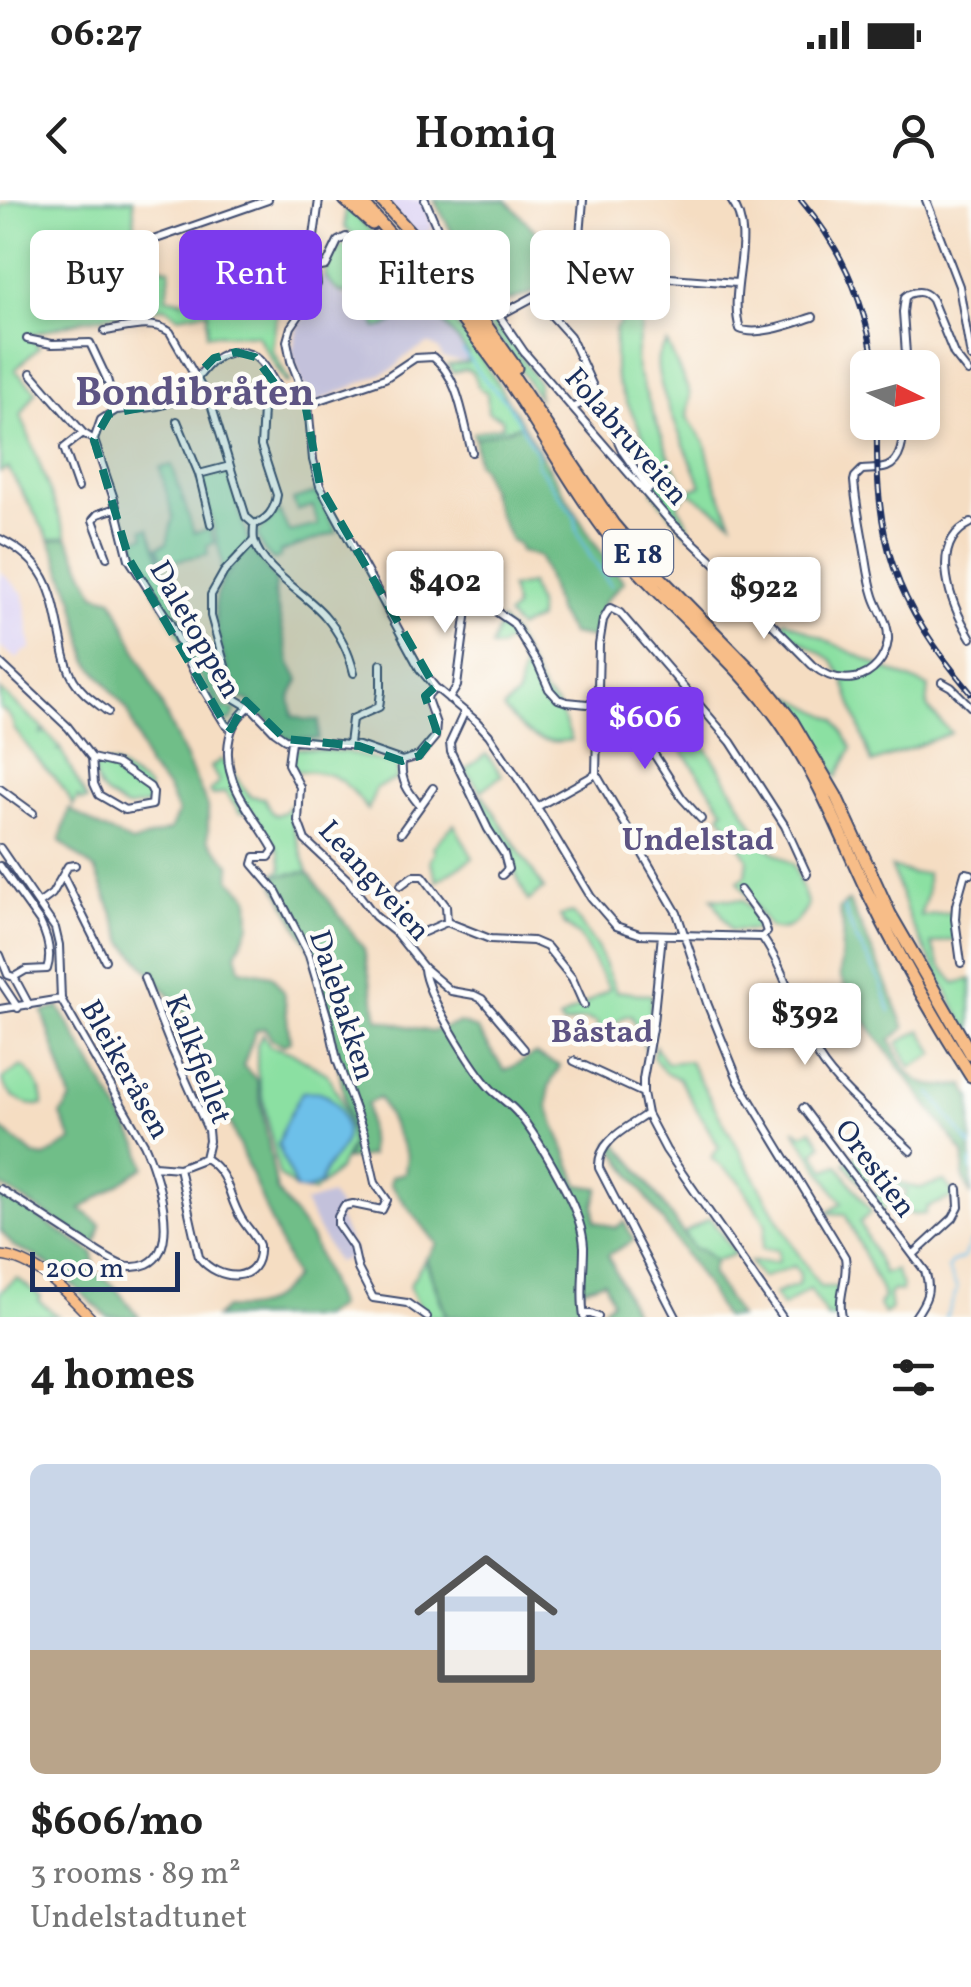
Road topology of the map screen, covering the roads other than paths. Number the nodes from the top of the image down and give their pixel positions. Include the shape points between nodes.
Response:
1 (268, 200) edge
2 (319, 200) edge
3 (345, 200) edge
4 (360, 200) edge
5 (369, 200) edge
6 (381, 200) edge
7 (425, 200) edge
8 (583, 200) edge
9 (731, 200) edge
10 (926, 200) edge
11 (315, 230) edge
12 (377, 230) edge
13 (386, 230) edge
14 (439, 230) edge
15 (581, 230) edge
16 (159, 238) edge
17 (342, 240) edge
18 (322, 267) edge
19 (670, 279) edge
20 (737, 284) junction
21 (813, 317) dead end
22 (296, 320) edge
23 (461, 320) edge
24 (503, 320) edge
25 (556, 320) edge
26 (105, 331) dead end
27 (26, 338) dead end
28 (906, 350) edge
29 (971, 359) edge
30 (31, 374) dead end
31 (196, 379) junction
32 (303, 392) junction
33 (597, 396) junction
34 (308, 404) junction
35 (263, 408) dead end
36 (572, 408) junction
37 (116, 410) junction
38 (177, 420) dead end
39 (83, 433) junction
40 (94, 440) junction
41 (902, 440) edge
42 (472, 452) dead end
43 (568, 457) junction
44 (230, 466) junction
45 (198, 474) junction
46 (78, 488) dead end
47 (649, 488) dead end
48 (116, 508) junction
49 (971, 523) edge
50 (211, 524) dead end
51 (254, 524) junction
52 (0, 540) edge
53 (254, 540) junction
54 (107, 557) dead end
55 (463, 558) dead end
56 (472, 595) junction
57 (971, 638) edge
58 (0, 663) edge
59 (381, 664) dead end
60 (354, 672) dead end
61 (942, 682) dead end
62 (435, 687) junction
63 (448, 700) junction
64 (598, 704) junction
65 (971, 707) edge
66 (248, 708) junction
67 (108, 712) dead end
68 (464, 712) junction
69 (230, 729) junction
70 (291, 741) junction
71 (350, 744) junction
72 (92, 758) junction
73 (402, 761) junction
74 (596, 774) junction
75 (433, 788) dead end
76 (0, 789) edge
77 (420, 806) junction
78 (537, 807) junction
79 (33, 813) dead end
80 (701, 819) dead end
81 (401, 832) dead end
82 (0, 848) edge
83 (75, 865) dead end
84 (0, 866) edge
85 (807, 874) dead end
86 (971, 874) edge
87 (502, 875) dead end
88 (63, 876) junction
89 (401, 885) dead end
90 (740, 890) dead end
91 (40, 903) junction
92 (447, 922) junction
93 (396, 933) junction
94 (662, 935) junction
95 (685, 935) junction
96 (762, 937) junction
97 (0, 955) edge
98 (105, 960) dead end
99 (961, 963) dead end
100 (424, 968) junction
101 (3, 971) edge
102 (14, 977) junction
103 (144, 978) dead end
104 (0, 981) edge
105 (61, 999) junction
106 (584, 1004) dead end
107 (29, 1005) junction
108 (18, 1008) junction
109 (0, 1009) edge
110 (524, 1048) dead end
111 (971, 1054) edge
112 (574, 1060) dead end
113 (971, 1076) edge
114 (643, 1092) junction
115 (803, 1108) dead end
116 (647, 1114) junction
117 (911, 1151) dead end
118 (205, 1158) junction
119 (154, 1166) junction
120 (179, 1168) junction
121 (0, 1189) edge
122 (958, 1189) dead end
123 (913, 1255) junction
124 (0, 1256) edge
125 (584, 1315) edge
126 (90, 1317) edge
127 (427, 1317) edge
128 (598, 1317) edge
129 (676, 1317) edge
130 (782, 1317) edge
131 (842, 1317) edge
132 (915, 1317) edge

1 - 16 street
2 - 11 street
3 - 12 highway, E 18
4 - 13 highway, E 18
5 - 43 highway, E 18 via 474,320
6 - 43 highway, E 18 via 466,296
7 - 14 street, Folabruveien
8 - 15 street
9 - 20 street via 742,232
10 - 29 street via 960,286
17 - 18 street
19 - 20 street
20 - 21 street via 738,322 746,332
22 - 32 street via 287,342
23 - 113 highway, E 18 via 619,548 784,726 880,918
24 - 36 street, Folabruveien
25 - 33 street
26 - 31 street via 162,326
27 - 37 street via 90,343
28 - 29 street via 903,303 920,291 932,300 968,372
30 - 39 street
31 - 32 street via 214,358 245,352 268,369 280,390
31 - 37 street via 171,402
31 - 44 street
32 - 34 street
33 - 36 street
33 - 47 street
34 - 42 street via 385,378 415,358 434,357 452,382
34 - 62 street via 320,486
35 - 51 street via 261,446 277,495 267,518
36 - 41 street, Folabruveien via 669,520 804,657 842,679 877,665 888,631 873,596 855,477 895,461
37 - 40 street via 101,420
38 - 45 street
39 - 40 street
39 - 46 street via 64,448
40 - 48 street
43 - 111 highway, E 18 via 628,542 792,721 836,796 890,914
44 - 45 street
44 - 51 street via 246,518
45 - 50 street
48 - 54 street via 93,520
48 - 69 street, Daletoppen via 129,559
49 - 57 street via 954,536 946,558 953,604
51 - 53 street
52 - 67 street via 42,573 71,677
53 - 60 street via 271,567 327,618
53 - 66 street via 224,572 210,603 232,694
55 - 56 street
56 - 63 street via 457,686
56 - 64 street via 513,623 558,699
58 - 72 street
59 - 71 street via 378,708 350,716
61 - 65 street
62 - 63 street
62 - 73 street via 427,699 436,737 419,756
63 - 68 street
64 - 74 street
64 - 80 street via 629,715
64 - 85 street via 603,620 614,608 732,742
66 - 69 street, Daletoppen
66 - 70 street
68 - 78 street via 489,736
68 - 87 street via 451,752 504,854 508,870
69 - 127 street, Dalebakken via 228,772 274,850 253,864 276,891 309,955 375,1183 386,1197 382,1210 349,1204 340,1210 338,1225 373,1298 408,1303
70 - 71 street
70 - 93 street, Leangveien via 288,764 300,788 301,834
71 - 73 street
72 - 72 street via 99,795 125,810 152,804 150,787 117,764
73 - 77 street via 404,785
74 - 78 street
74 - 95 street via 670,897
75 - 77 street
76 - 79 street
77 - 81 street
78 - 94 street via 606,918 626,931
82 - 91 street, Bleikeråsen
83 - 88 street
84 - 102 street via 45,931 50,960 47,969
86 - 99 street via 965,873 956,905
88 - 91 street
88 - 98 street, Bleikeråsen
89 - 92 street via 423,876 446,906
90 - 96 street via 764,923
91 - 105 street, Bleikeråsen via 58,938
92 - 93 street
92 - 106 street via 490,939 547,947
93 - 100 street, Leangveien
94 - 95 street
94 - 114 street
95 - 96 street
95 - 131 street via 739,1082 845,1257
96 - 117 street via 824,1064
97 - 101 street
100 - 110 street via 451,991 482,999
100 - 125 street, Leangveien via 447,1023 486,1082 527,1125 566,1191 582,1233
101 - 102 street
102 - 107 street
103 - 118 street, Kalkfjellet via 208,1130
104 - 108 street
105 - 107 street
105 - 119 street, Bleikeråsen
107 - 108 street
108 - 109 street
112 - 114 street
114 - 116 street
115 - 123 street, Orestien
116 - 129 street via 606,1144 599,1168
116 - 130 street
118 - 120 street, Kalkfjellet
118 - 120 street, Kalkfjellet via 224,1175 258,1240 260,1254 249,1272 216,1272 199,1257
119 - 120 street, Kalkfjellet
119 - 121 street, Bleikeråsen via 166,1237 159,1255 138,1267 101,1254
122 - 123 street, Orestien via 953,1218
123 - 132 street, Orestien via 928,1284
124 - 126 main road via 30,1265
125 - 128 street, Leangveien

